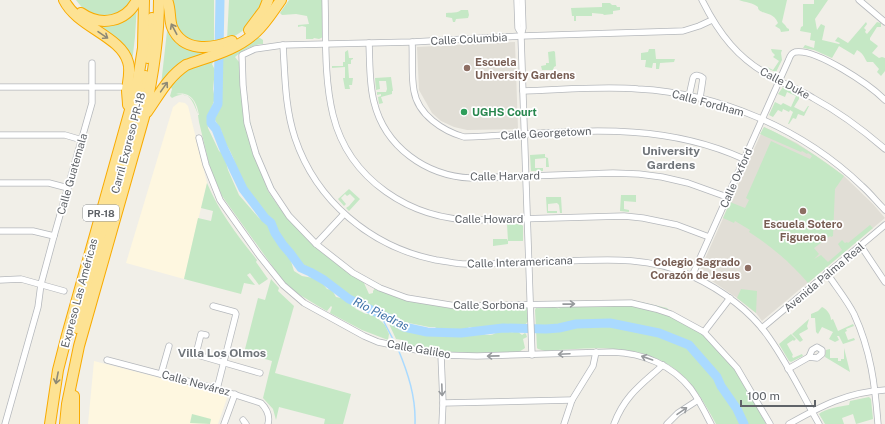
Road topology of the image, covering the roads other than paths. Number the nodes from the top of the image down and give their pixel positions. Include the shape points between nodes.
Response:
1 (64, 0) edge
2 (71, 0) edge
3 (137, 0) edge
4 (144, 0) edge
5 (152, 0) edge
6 (159, 0) edge
7 (167, 0) edge
8 (268, 0) edge
9 (281, 0) edge
10 (325, 0) edge
11 (517, 0) edge
12 (522, 0) edge
13 (702, 0) edge
14 (859, 0) edge
15 (712, 20) junction
16 (885, 22) edge
17 (521, 34) junction
18 (412, 42) junction
19 (369, 43) junction
20 (326, 44) junction
21 (233, 45) junction
22 (284, 45) junction
23 (92, 63) dead end
24 (242, 71) joint
25 (779, 81) junction
26 (0, 87) edge
27 (92, 87) junction
28 (121, 87) dead end
29 (523, 91) junction
30 (689, 96) junction
31 (700, 98) junction
32 (885, 100) edge
33 (129, 115) junction
34 (144, 117) junction
35 (762, 120) junction
36 (524, 133) junction
37 (0, 135) edge
38 (199, 138) dead end
39 (82, 140) junction
40 (884, 147) edge
41 (744, 159) junction
42 (526, 176) junction
43 (0, 183) edge
44 (68, 188) junction
45 (727, 197) junction
46 (885, 210) edge
47 (344, 214) junction
48 (527, 219) junction
49 (885, 225) edge
50 (0, 231) edge
51 (54, 236) junction
52 (709, 237) junction
53 (316, 244) junction
54 (861, 246) junction
55 (529, 262) junction
56 (827, 273) junction
57 (692, 276) junction
58 (0, 280) edge
59 (885, 282) edge
60 (42, 284) junction
61 (64, 291) dead end
62 (730, 298) junction
63 (530, 305) junction
64 (213, 306) dead end
65 (762, 328) junction
66 (704, 332) junction
67 (203, 335) dead end
68 (169, 346) dead end
69 (532, 352) junction
70 (596, 352) junction
71 (441, 355) junction
72 (809, 357) dead end
73 (107, 360) dead end
74 (223, 363) junction
75 (663, 365) junction
76 (788, 369) junction
77 (73, 371) junction
78 (260, 372) dead end
79 (161, 374) junction
80 (217, 389) junction
81 (885, 390) edge
82 (876, 391) junction
83 (235, 394) junction
84 (572, 400) junction
85 (698, 400) junction
86 (443, 403) junction
87 (812, 411) junction
88 (5, 424) edge
89 (50, 424) edge
90 (59, 424) edge
91 (65, 424) edge
92 (74, 424) edge
93 (224, 424) edge
94 (268, 424) edge
95 (442, 424) edge
96 (564, 424) edge
97 (614, 424) edge
98 (667, 424) edge
99 (712, 424) edge
100 (770, 424) edge
101 (789, 424) edge
102 (819, 424) edge
103 (878, 424) edge

1 -> 33 highway via 72,12 118,46 126,56 129,67
2 - 3 highway via 86,17 110,21 128,12
4 - 33 highway, Expreso Las Américas / PR-18 via 142,53
5 - 90 highway, Carril Expreso PR-18 via 150,49 143,87 74,336
6 - 34 highway, Expreso Las Américas / PR-18 via 156,59
21 -> 7 highway via 197,47 182,40 175,33 170,21
8 - 21 highway via 251,28
9 - 21 highway via 255,33 242,43
10 - 20 street, Calle Howard
11 - 17 street via 518,28
12 - 17 street
13 - 15 street, Calle Duke
14 - 16 street
15 - 17 street, Calle Columbia via 683,30
15 - 25 street, Calle Duke via 738,53 759,70
17 - 18 street, Calle Columbia
17 - 29 street
18 - 19 street, Calle Columbia
18 - 36 street, Calle Georgetown via 414,92 427,116 437,125 464,136
19 - 20 street, Calle Columbia
19 - 42 street, Calle Harvard via 371,86 376,109 391,138 406,154 431,169 452,176
20 - 22 street, Calle Columbia
20 - 48 street, Calle Howard via 328,86 333,117 351,156 362,172 376,185 410,206 440,217 468,220
34 -> 21 highway via 169,80 180,70
22 - 24 street, Calle Columbia via 255,49 242,55
22 - 47 street, Calle Interamericana via 286,96 295,138 312,175
23 - 27 street, Calle Guatemala
24 - 53 street, Calle Sorbona via 247,123 256,154 271,189 289,216
25 - 32 street, Calle Oxford via 793,53 796,52 820,57 839,67
25 - 35 street, Calle Oxford
25 - 40 street, Calle Duke via 837,112
26 - 27 street
27 - 28 street
27 - 39 street, Calle Guatemala via 92,103
29 - 30 street, Calle Fordham via 618,88 664,91
29 - 36 street
30 - 31 street, Calle Fordham
30 - 31 street via 692,78 698,75 703,78
31 - 35 street, Calle Fordham via 743,111
33 -> 89 highway, Expreso Las Américas / PR-18 via 58,370
34 - 77 highway, Expreso Las Américas / PR-18
35 - 41 street, Calle Oxford
35 - 46 street, Calle Fordham via 828,157
36 - 41 street, Calle Georgetown via 604,130 651,133 699,142
36 - 42 street
37 - 39 street via 65,135
38 - 71 street, Calle Galileo via 206,165 220,200 283,285 304,303 378,342
39 - 44 street, Calle Guatemala
41 - 45 street, Calle Oxford
42 - 45 street, Calle Harvard via 639,174 688,183
42 - 48 street
43 - 44 street via 49,183
44 - 51 street, Calle Guatemala
45 - 52 street, Calle Oxford
47 - 53 street
47 - 55 street, Calle Interamericana via 384,242 428,258 464,264
48 - 52 street, Calle Howard via 607,216 643,218 677,225
48 - 55 street
49 - 54 street, Avenida Palma Real
50 - 51 street via 33,231
51 - 60 street, Calle Guatemala
52 - 57 street, Calle Oxford
53 - 63 street, Calle Sorbona via 353,273 380,288 407,298 456,306
54 - 56 street, Avenida Palma Real
54 - 59 street
55 - 57 street, Calle Interamericana via 626,259 659,264
55 - 63 street
56 - 65 street, Avenida Palma Real
56 - 82 street via 859,326 870,360
57 - 62 street, Calle Interamericana
58 - 60 street via 21,279
60 - 61 street
60 - 88 street, Calle Guatemala via 38,307
62 - 65 street, Calle Interamericana
62 - 66 street
63 -> 66 street, Calle Sorbona via 631,304 671,314
63 - 69 street
64 - 74 street via 236,313
65 - 76 street, Calle Interamericana
66 - 100 street, Calle Sorbona via 737,368
67 - 74 street via 197,354
68 - 79 street
70 -> 69 street, Calle Galileo
69 -> 71 street, Calle Galileo via 477,356
75 -> 70 street, Calle Galileo via 623,352
70 - 84 street via 593,366
71 -> 86 street
72 - 76 street
73 - 79 street, Calle Nevárez
74 - 78 street
74 - 80 street
75 - 85 street, Calle Galileo via 684,381
75 - 97 street via 633,392
76 - 87 street, Calle Interamericana
77 - 91 highway, Expreso Las Américas / PR-18
77 - 92 highway
79 - 80 street, Calle Nevárez
80 - 83 street, Calle Nevárez
81 - 82 street
82 - 87 street via 839,399
82 - 103 street
83 - 93 street
83 - 94 street, Calle Nevárez via 261,403 268,415
84 - 86 street
84 - 96 street
98 -> 85 street
85 - 99 street, Calle Galileo
86 - 95 street
87 - 101 street
87 - 102 street, Calle Interamericana

